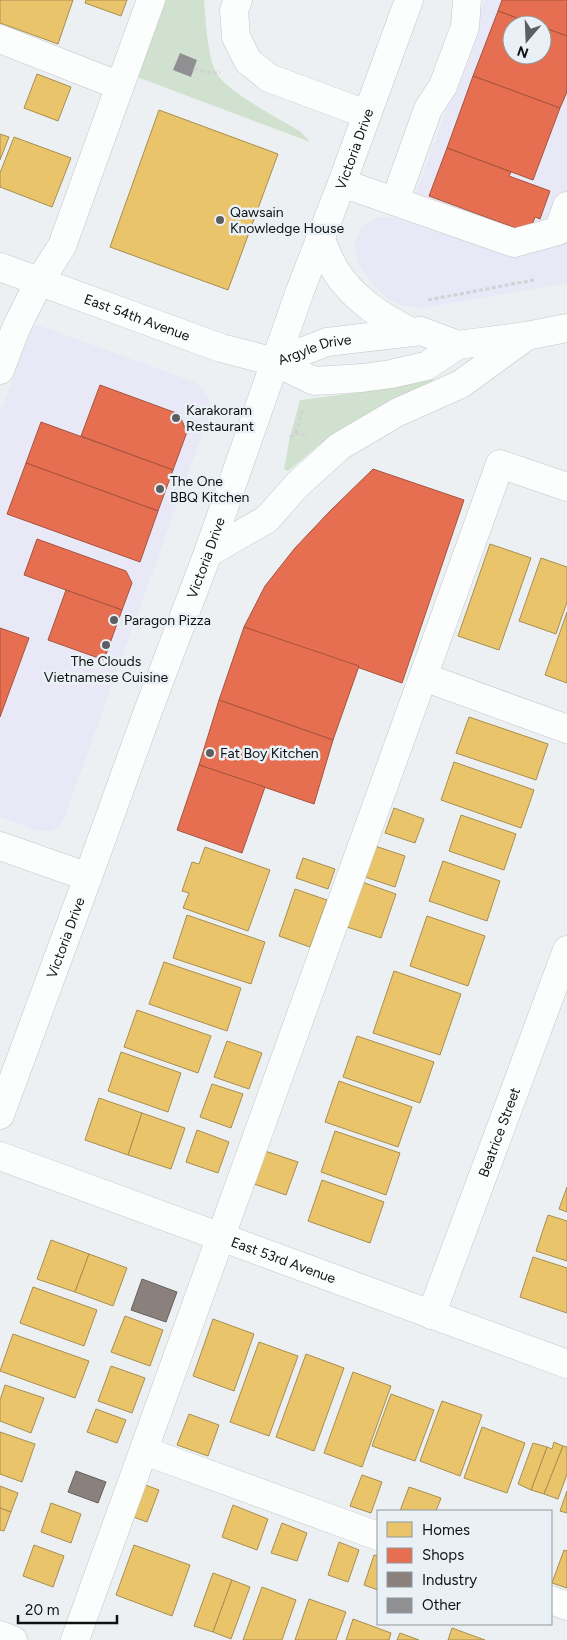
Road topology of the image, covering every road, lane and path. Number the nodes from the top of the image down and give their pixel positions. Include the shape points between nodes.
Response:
1 (152, 0) edge
2 (238, 0) edge
3 (409, 0) edge
4 (464, 1) edge
5 (0, 39) edge
6 (120, 86) junction
7 (366, 114) junction
8 (342, 183) junction
9 (395, 201) junction
10 (567, 206) edge
11 (320, 238) junction
12 (0, 268) edge
13 (534, 280) dead end
14 (39, 282) junction
15 (422, 300) dead end
16 (567, 328) edge
17 (411, 332) junction
18 (526, 336) junction
19 (458, 345) junction
20 (275, 362) junction
21 (0, 370) edge
22 (304, 404) dead end
23 (296, 433) dead end
24 (567, 487) edge
25 (208, 554) junction
26 (424, 677) junction
27 (567, 729) edge
28 (0, 846) edge
29 (88, 877) junction
30 (567, 950) edge
31 (0, 1115) edge
32 (0, 1156) edge
33 (220, 1237) junction
34 (431, 1315) junction
35 (567, 1364) edge
36 (145, 1451) junction
37 (377, 1536) edge
38 (552, 1600) edge
39 (567, 1606) edge
40 (0, 1636) edge
41 (13, 1640) edge
42 (75, 1640) edge

1 - 6 street
2 - 7 street via 234,10 236,37 248,61 269,78
3 - 7 street, Victoria Drive
4 - 9 street via 465,27 443,86 428,109
5 - 6 street
6 - 14 street via 62,246
7 - 8 street, Victoria Drive
8 - 9 street
8 - 11 street, Victoria Drive
9 - 10 street via 514,243 558,231
11 - 17 street via 335,270 352,292 383,317
11 - 20 street, Victoria Drive
12 - 14 street, East 54th Avenue
13 - 15 path
14 - 20 street, East 54th Avenue via 221,348
14 - 21 street
16 - 18 street, Argyle Drive
17 - 19 street, Argyle Drive via 421,331
17 - 20 street, Argyle Drive via 327,342
18 - 19 street, Argyle Drive
18 - 25 street via 461,384 398,412 340,446 298,484 268,519
19 - 20 street, Argyle Drive via 426,366 362,378 314,381
20 - 25 street, Victoria Drive
22 - 23 path
24 - 26 street via 500,464
25 - 29 street, Victoria Drive
26 - 27 street
26 - 33 street
28 - 29 street
29 - 31 street, Victoria Drive
30 - 34 street, Beatrice Street
32 - 33 street, East 53rd Avenue
33 - 34 street, East 53rd Avenue
33 - 36 street
34 - 35 street, East 53rd Avenue
36 - 37 street
36 - 42 street
38 - 39 street
40 - 41 street

